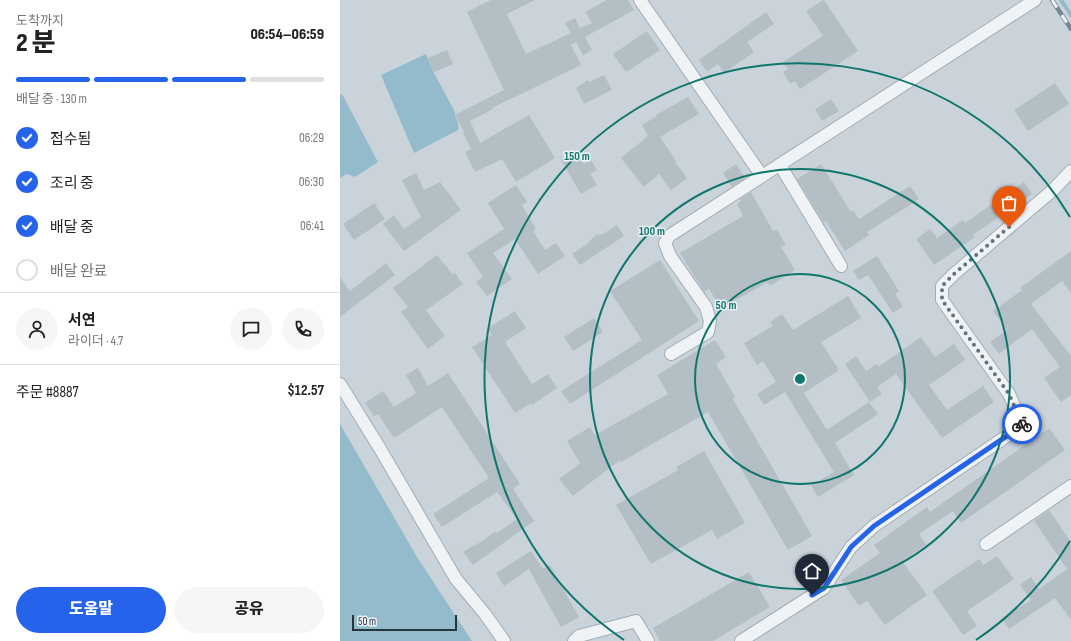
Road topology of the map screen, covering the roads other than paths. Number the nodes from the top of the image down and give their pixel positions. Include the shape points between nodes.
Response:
1 (640, 0) edge
2 (1035, 0) edge
3 (780, 165) junction
4 (1071, 171) edge
5 (762, 176) junction
6 (841, 266) dead end
7 (671, 354) dead end
8 (340, 384) edge
9 (1071, 486) edge
10 (986, 544) dead end
11 (504, 641) edge
12 (574, 641) edge
13 (648, 641) edge
14 (741, 641) edge

1 - 5 street
2 - 3 street
3 - 5 street
3 - 6 street
4 - 14 street via 1053,190 942,286 942,300 1009,394 1023,425 874,526 851,547 824,588
5 - 7 street via 669,236 665,243 670,256 706,307 710,321 708,332
8 - 11 street via 456,579
9 - 10 street
12 - 13 street via 579,636 636,621

